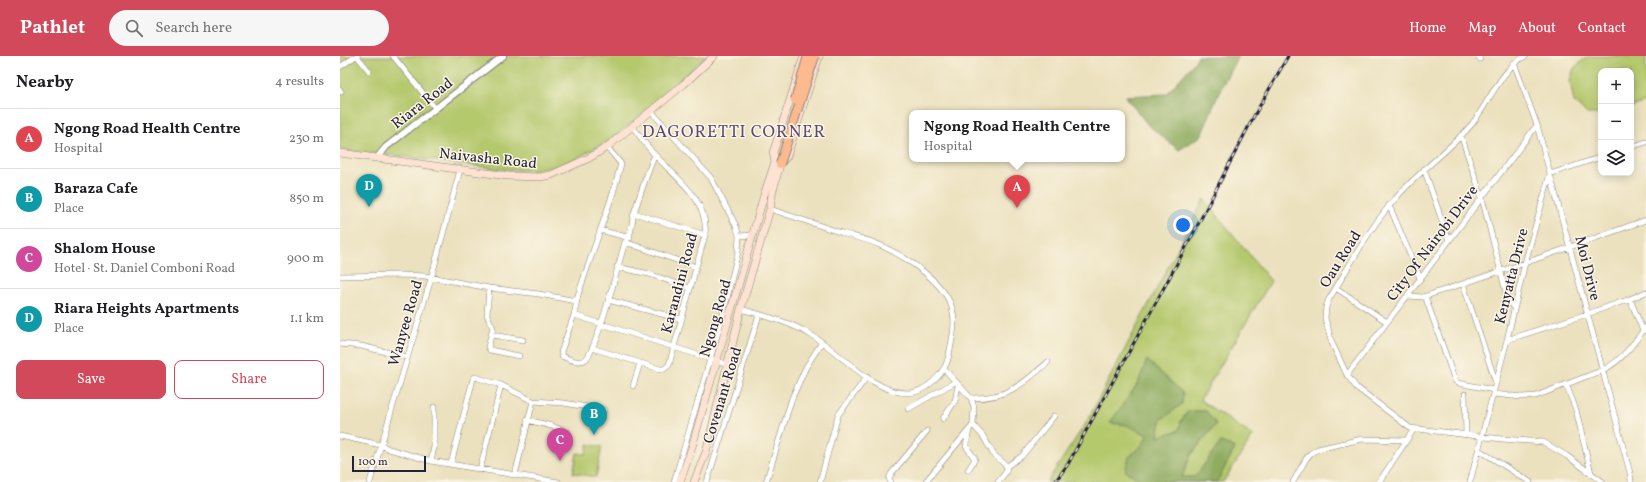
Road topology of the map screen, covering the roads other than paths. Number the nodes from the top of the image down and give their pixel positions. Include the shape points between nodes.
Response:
1 (356, 56) edge
2 (393, 56) edge
3 (503, 56) edge
4 (714, 56) edge
5 (804, 56) edge
6 (808, 56) edge
7 (815, 56) edge
8 (819, 56) edge
9 (1526, 56) edge
10 (1514, 63) junction
11 (340, 67) edge
12 (368, 71) dead end
13 (789, 104) junction
14 (803, 108) junction
15 (436, 109) junction
16 (651, 111) junction
17 (1537, 125) junction
18 (632, 126) junction
19 (1462, 135) junction
20 (1646, 142) edge
21 (1634, 146) edge
22 (607, 147) junction
23 (340, 153) edge
24 (655, 155) junction
25 (377, 158) junction
26 (1598, 158) edge
27 (778, 163) junction
28 (1424, 169) junction
29 (460, 170) junction
30 (1550, 174) junction
31 (1482, 198) junction
32 (1389, 205) junction
33 (770, 209) junction
34 (634, 213) junction
35 (1646, 220) edge
36 (600, 230) junction
37 (705, 235) junction
38 (739, 236) junction
39 (753, 236) junction
40 (630, 238) junction
41 (1449, 241) junction
42 (625, 242) junction
43 (1570, 246) junction
44 (738, 251) junction
45 (748, 252) junction
46 (1526, 263) junction
47 (617, 267) junction
48 (696, 267) junction
49 (1500, 271) junction
50 (340, 276) edge
51 (1420, 278) junction
52 (431, 279) junction
53 (1463, 284) junction
54 (489, 288) junction
55 (690, 288) junction
56 (1336, 288) junction
57 (1646, 292) edge
58 (1407, 296) junction
59 (1425, 296) junction
60 (1630, 299) junction
61 (608, 300) junction
62 (576, 301) junction
63 (1514, 308) junction
64 (741, 309) junction
65 (1587, 314) junction
66 (574, 315) junction
67 (759, 315) junction
68 (681, 319) junction
69 (1387, 322) junction
70 (601, 324) junction
71 (1644, 329) edge
72 (492, 335) junction
73 (523, 340) dead end
74 (1507, 340) junction
75 (822, 342) junction
76 (340, 344) edge
77 (675, 347) junction
78 (592, 348) junction
79 (519, 356) dead end
80 (407, 357) junction
81 (713, 360) junction
82 (1048, 362) dead end
83 (640, 363) junction
84 (726, 364) junction
85 (944, 369) junction
86 (1604, 370) junction
87 (1347, 375) junction
88 (867, 377) junction
89 (1496, 383) junction
90 (957, 384) junction
91 (1566, 384) junction
92 (502, 385) junction
93 (633, 386) dead end
94 (1494, 392) junction
95 (1465, 394) dead end
96 (971, 398) junction
97 (533, 400) junction
98 (434, 407) dead end
99 (908, 409) dead end
100 (604, 410) dead end
101 (1054, 416) dead end
102 (944, 418) dead end
103 (528, 420) junction
104 (973, 425) junction
105 (1414, 429) junction
106 (969, 430) junction
107 (927, 431) dead end
108 (568, 432) dead end
109 (1466, 435) junction
110 (340, 436) edge
111 (1482, 436) junction
112 (1406, 440) junction
113 (381, 445) junction
114 (1479, 450) junction
115 (431, 461) junction
116 (451, 464) junction
117 (1007, 466) junction
118 (480, 470) junction
119 (968, 470) dead end
120 (1591, 474) junction
121 (515, 475) junction
122 (889, 481) edge
123 (1295, 481) edge
124 (370, 482) edge
125 (558, 482) edge
126 (674, 482) edge
127 (680, 482) edge
128 (694, 482) edge
129 (707, 482) edge
130 (766, 482) edge
131 (820, 482) edge
132 (925, 482) edge
133 (998, 482) edge
134 (1378, 482) edge
135 (1470, 482) edge
136 (1530, 482) edge
137 (1603, 482) edge
138 (1631, 482) edge

1 - 11 street
1 - 12 street
2 - 15 street
3 - 15 street, Riara Road
4 - 16 main road, Naivasha Road
5 - 13 main road
6 - 27 main road, Ngong Road, bridge
7 - 27 main road, Ngong Road, bridge
8 - 14 main road, Ngong Road
9 - 10 street, Oau Road
10 - 17 street, Moi Drive
10 - 19 street, Oau Road
13 - 14 main road
13 - 27 main road, Ngong Road via 774,152
14 - 27 main road, Ngong Road via 787,156
15 - 25 street, Riara Road via 386,147
16 - 18 main road, Naivasha Road
16 - 38 street via 711,178
17 - 30 street, Moi Drive
17 - 31 street, City Of Nairobi Drive
18 - 22 main road, Naivasha Road
18 - 24 street, Karandini Road
19 - 28 street, Oau Road
19 - 31 street
20 - 21 street
22 - 29 main road, Naivasha Road via 548,176 508,176
22 - 36 street via 621,164
23 - 25 main road, Naivasha Road
24 - 34 street
24 - 37 street, Karandini Road via 692,193 706,220
25 - 29 main road, Naivasha Road
26 - 30 street
27 - 33 main road, Ngong Road
27 - 39 main road, Ngong Road
28 - 32 street, Oau Road
28 - 41 street
29 - 52 street, Wanyee Road
30 - 43 street, Moi Drive
30 - 46 street, Kenyatta Drive
31 - 41 street, City Of Nairobi Drive
31 - 49 street
32 - 51 street
32 - 56 street, Oau Road
33 - 64 main road, Ngong Road
33 - 85 street via 882,246 934,280 946,296 953,312 953,332
34 - 37 street
34 - 40 street
35 - 43 street
36 - 40 street
36 - 62 street
37 - 48 street, Karandini Road
38 - 39 street
38 - 44 street
39 - 45 main road, Ngong Road
40 - 42 street
41 - 51 street, City Of Nairobi Drive
42 - 47 street
42 - 48 street
43 - 46 street
43 - 65 street, Moi Drive
44 - 45 street
44 - 81 street
45 - 81 main road, Ngong Road
46 - 49 street
46 - 63 street, Kenyatta Drive
47 - 55 street via 649,274
47 - 61 street
48 - 55 street, Karandini Road
49 - 53 street
49 - 63 street via 1508,300
50 - 52 street via 401,275 425,276
51 - 58 street, City Of Nairobi Drive
52 - 54 street
52 - 80 street, Wanyee Road
53 - 59 street
53 - 89 street
54 - 62 street
54 - 72 street via 487,315 493,326
55 - 68 street, Karandini Road
56 - 69 street
56 - 87 street, Oau Road via 1327,303 1325,318 1332,343
57 - 60 street
58 - 59 street
58 - 69 street, City Of Nairobi Drive
59 - 94 street via 1455,381
60 - 65 street
60 - 71 street
61 - 68 street
61 - 70 street
62 - 66 street
63 - 74 street, Kenyatta Drive
64 - 67 street
64 - 84 main road, Ngong Road
65 - 74 street
65 - 86 street, Moi Drive
66 - 70 street
66 - 78 street via 561,355 582,361
67 - 75 street via 798,327
67 - 129 street, Covenant Road
68 - 77 street, Karandini Road
69 - 87 street, City Of Nairobi Drive
70 - 77 street
70 - 78 street
71 - 86 street via 1617,362
72 - 73 street
72 - 79 street via 488,345 490,350
74 - 89 street, Kenyatta Drive
75 - 88 street
75 - 130 street via 806,367 792,398
76 - 80 street via 361,346
77 - 81 street
77 - 83 street, Karandini Road via 669,365 664,369
78 - 83 street, Karandini Road
80 - 113 street, Wanyee Road
81 - 84 street
81 - 126 street
81 - 127 main road, Ngong Road via 692,447
82 - 96 street via 1007,393 989,398
83 - 93 street
84 - 128 main road, Ngong Road via 706,452
85 - 88 street via 923,388 909,393 885,387
85 - 90 street
86 - 91 street
86 - 138 street, Moi Drive
87 - 105 street, Oau Road via 1356,387
88 - 131 street via 838,415
89 - 94 street, Kenyatta Drive
90 - 96 street
90 - 99 street
90 - 102 street via 955,401
91 - 94 street via 1536,396 1522,397
91 - 120 street via 1576,410
92 - 97 street
92 - 116 street via 480,378 473,379
92 - 118 street
94 - 111 street, Kenyatta Drive
95 - 109 street
96 - 104 street via 974,407
97 - 100 street
97 - 103 street
98 - 115 street via 434,447
101 - 117 street via 1022,456
103 - 108 street
103 - 121 street
104 - 106 street
104 - 117 street via 994,455
105 - 109 street, Oau Road
105 - 112 street
106 - 119 street via 966,446 975,459
106 - 132 street
107 - 122 street via 891,474
109 - 111 street, Oau Road
110 - 113 street
111 - 114 street, Kenyatta Drive
111 - 120 street via 1540,441
112 - 123 street via 1362,439 1318,449 1306,459
112 - 134 street
113 - 115 street via 389,450
113 - 124 street, Wanyee Road
114 - 135 street, Kenyatta Drive
114 - 136 street
115 - 116 street
116 - 118 street
117 - 133 street via 1006,472
118 - 121 street
120 - 137 street
121 - 125 street

